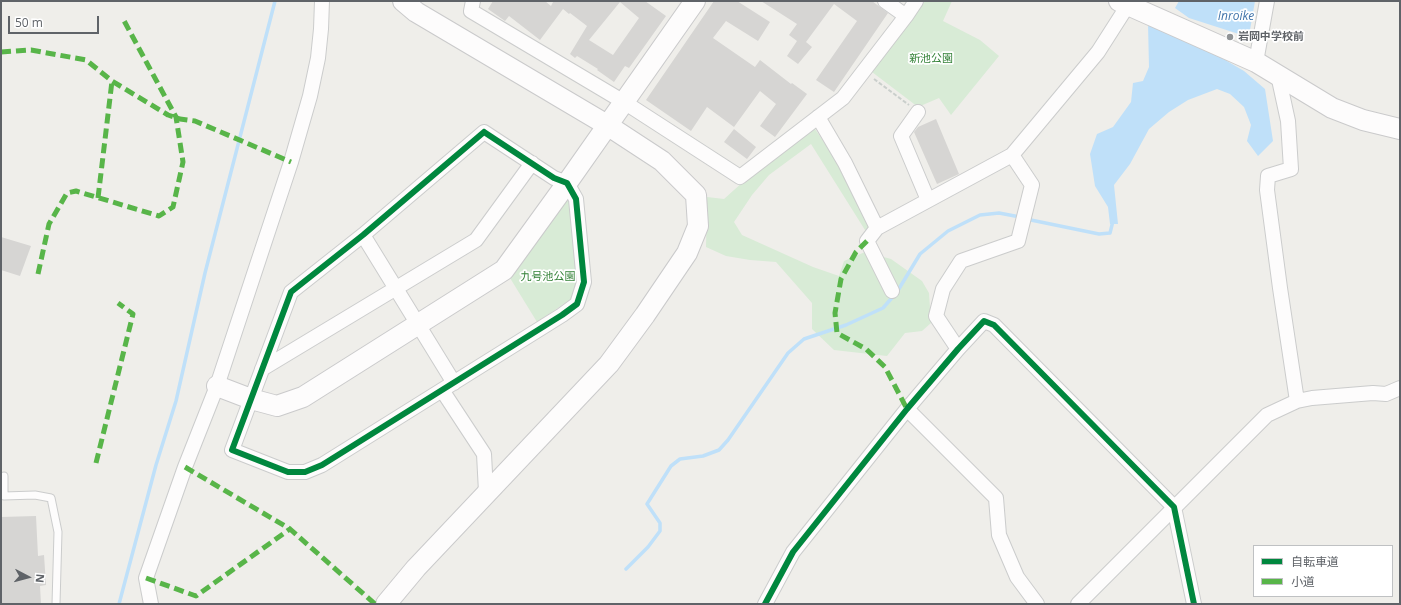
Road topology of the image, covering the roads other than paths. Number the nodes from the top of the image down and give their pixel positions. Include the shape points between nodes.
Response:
1 (322, 1) edge
2 (403, 1) edge
3 (473, 1) edge
4 (695, 1) edge
5 (885, 1) edge
6 (916, 1) edge
7 (1267, 1) edge
8 (1123, 3) edge
9 (906, 16) junction
10 (1256, 62) junction
11 (1278, 75) junction
12 (624, 102) junction
13 (918, 112) road end
14 (818, 117) junction
15 (607, 125) junction
16 (1400, 129) edge
17 (1012, 155) junction
18 (532, 163) junction
19 (567, 183) junction
20 (928, 200) junction
21 (877, 228) junction
22 (363, 235) junction
23 (396, 288) junction
24 (892, 291) dead end
25 (417, 325) junction
26 (958, 349) junction
27 (262, 370) junction
28 (217, 386) junction
29 (448, 386) junction
30 (1400, 388) edge
31 (251, 399) junction
32 (1297, 401) junction
33 (907, 409) junction
34 (4, 476) dead end
35 (486, 492) junction
36 (1174, 507) junction
37 (56, 604) edge
38 (151, 604) edge
39 (386, 604) edge
40 (765, 604) edge
41 (1037, 604) edge
42 (1078, 604) edge
43 (1194, 604) edge

1 - 28 street via 318,58 310,96 291,162
2 - 15 street via 422,16
3 - 12 street via 471,11
4 - 12 street
5 - 9 street
6 - 9 street
7 - 10 street
8 - 10 street
8 - 17 street via 1098,52
9 - 14 street via 843,98
10 - 11 street
11 - 16 street via 1332,108 1363,120
11 - 32 street via 1288,122 1291,169 1268,176 1267,190
12 - 14 street via 740,177
12 - 15 street
13 - 20 street via 901,136
14 - 21 street via 845,163
15 - 19 street
15 - 35 street via 662,161 696,195 698,226 687,253 609,364
17 - 20 street
17 - 26 street via 1032,184 1018,241 961,261 943,289 936,316
18 - 19 street via 554,178
18 - 22 street via 484,132
18 - 23 street via 476,240
19 - 25 street via 504,270
19 - 29 street via 576,199 584,282 577,304
20 - 21 street
21 - 24 street via 867,241
22 - 23 street
22 - 27 street via 291,292
23 - 25 street
23 - 27 street
25 - 29 street
25 - 31 street via 303,397 277,406
26 - 33 street
26 - 36 street via 984,321 994,325
27 - 31 street
28 - 31 street
28 - 38 street via 146,578
29 - 31 street via 322,465 305,472 288,472 232,450
29 - 35 street via 484,454
30 - 32 street via 1386,394 1366,393
32 - 36 street via 1267,415
33 - 40 street via 793,552
33 - 41 street via 996,498 999,535 1017,577
34 - 37 lane via 4,496 35,495 51,498 58,532
35 - 39 street
36 - 42 street
36 - 43 street

